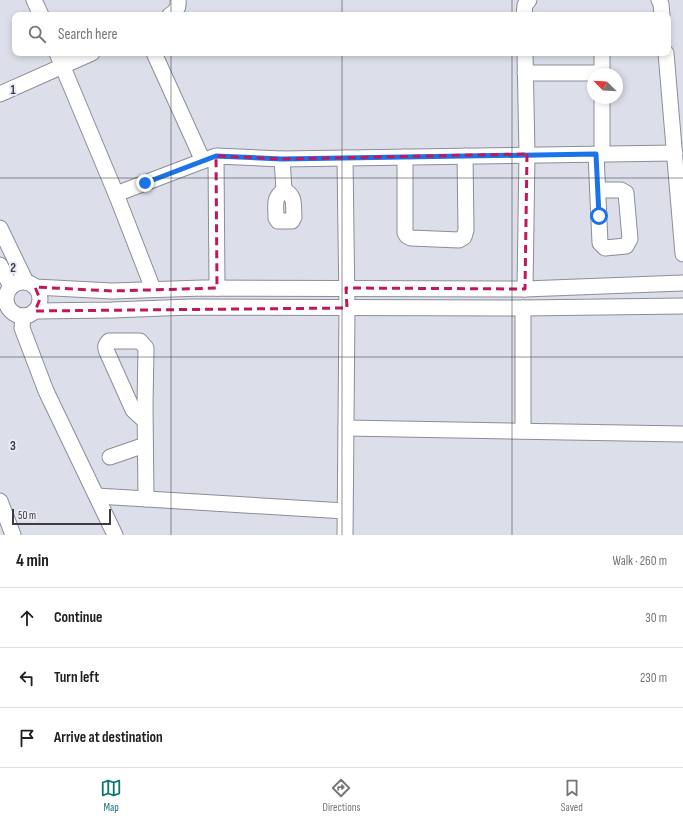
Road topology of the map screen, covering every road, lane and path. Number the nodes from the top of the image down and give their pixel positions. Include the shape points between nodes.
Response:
1 (34, 0) edge
2 (178, 0) edge
3 (529, 0) edge
4 (659, 0) edge
5 (40, 12) edge
6 (174, 12) edge
7 (524, 12) edge
8 (662, 12) edge
9 (78, 56) edge
10 (156, 56) edge
11 (525, 56) edge
12 (602, 56) edge
13 (666, 56) edge
14 (60, 60) edge
15 (602, 68) edge
16 (525, 73) junction
17 (587, 73) edge
18 (0, 94) edge
19 (602, 104) edge
20 (675, 153) junction
21 (526, 154) junction
22 (599, 154) junction
23 (465, 156) junction
24 (405, 157) junction
25 (210, 158) junction
26 (345, 158) junction
27 (282, 159) junction
28 (284, 190) dead end
29 (598, 190) dead end
30 (116, 194) junction
31 (681, 206) edge
32 (0, 228) edge
33 (683, 254) edge
34 (0, 265) edge
35 (683, 283) edge
36 (31, 284) junction
37 (217, 288) junction
38 (346, 288) junction
39 (153, 289) junction
40 (525, 289) junction
41 (6, 291) edge
42 (683, 306) edge
43 (347, 308) junction
44 (524, 308) junction
45 (17, 313) edge
46 (145, 421) junction
47 (346, 428) junction
48 (523, 431) junction
49 (683, 434) edge
50 (145, 445) junction
51 (110, 457) dead end
52 (97, 496) junction
53 (146, 499) junction
54 (0, 501) edge
55 (345, 511) junction
56 (12, 535) edge
57 (115, 535) edge
58 (345, 535) edge

1 - 5 street
2 - 6 street via 179,5
3 - 7 street
4 - 8 street
9 - 14 street
10 - 25 street
11 - 16 street
12 - 15 street
13 - 20 street
14 - 18 street
14 - 30 street
16 - 17 street
16 - 21 street
19 - 22 street
20 - 22 street
20 - 31 street
21 - 22 street
21 - 23 street
21 - 40 street
22 - 29 street
23 - 24 street
23 - 24 street via 466,230 460,240 411,238 405,233
24 - 26 street
25 - 27 street
25 - 30 street
25 - 37 street
26 - 27 street
26 - 38 street
27 - 28 street
30 - 39 street
31 - 33 street
32 - 36 street
34 - 41 street
35 - 40 street
36 - 39 street via 98,290
36 - 41 street via 16,283
36 - 45 street via 39,292 39,305
37 - 38 street
37 - 39 street
38 - 40 street
38 - 43 street
41 - 45 street via 7,306
42 - 44 street
43 - 44 street
43 - 45 street via 197,307
43 - 47 street
44 - 48 street
45 - 52 street via 46,391
46 - 46 street via 146,348 140,341 110,341 105,347 107,352 133,410
46 - 50 street
47 - 48 street
47 - 55 street
48 - 49 street
50 - 51 street
50 - 53 street
52 - 53 street
52 - 57 street
53 - 55 street
54 - 56 street
55 - 58 street

